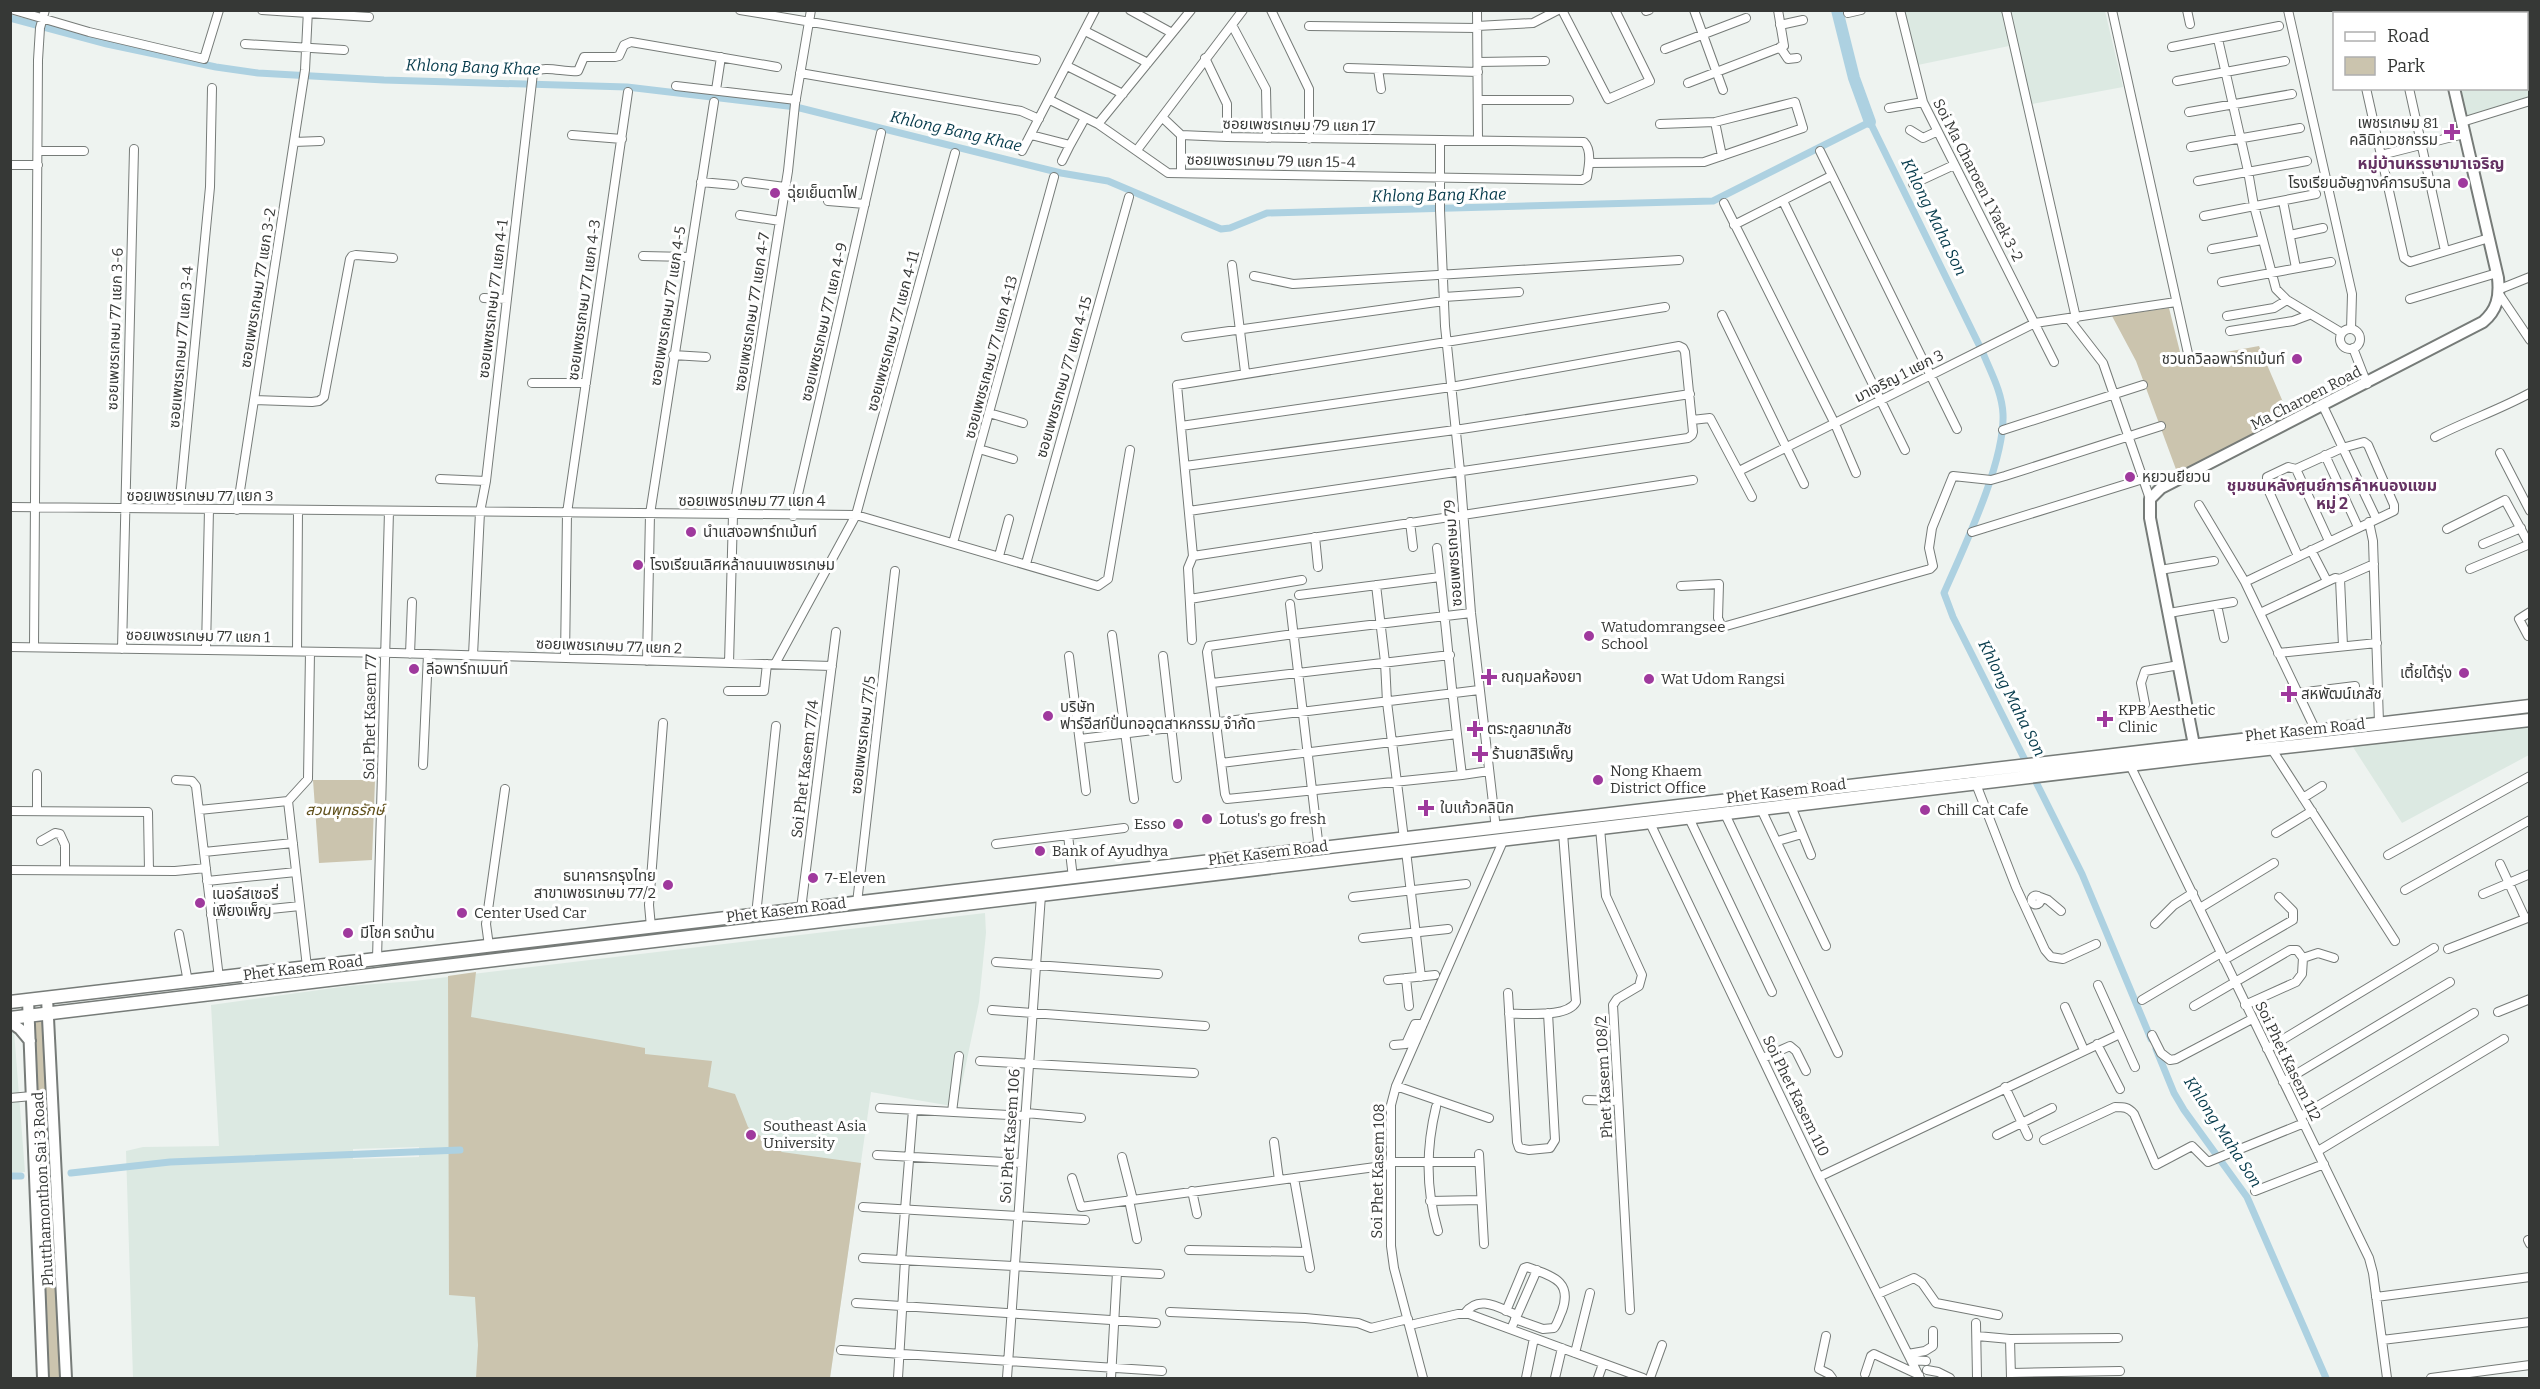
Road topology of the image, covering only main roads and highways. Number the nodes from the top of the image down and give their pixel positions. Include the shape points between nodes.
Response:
1 (2454, 90) edge
2 (2529, 706) edge
3 (2529, 720) edge
4 (2195, 751) junction
5 (1758, 796) junction
6 (1761, 809) junction
7 (1405, 845) junction
8 (801, 909) junction
9 (801, 924) junction
10 (451, 950) junction
11 (453, 965) junction
12 (47, 998) junction
13 (28, 1000) junction
14 (10, 1002) edge
15 (73, 1010) junction
16 (48, 1013) junction
17 (30, 1016) junction
18 (10, 1020) edge
19 (30, 1041) junction
20 (51, 1044) junction
21 (56, 1150) junction
22 (34, 1152) junction
23 (43, 1378) edge
24 (66, 1378) edge

1 - 4 main road, Ma Charoen Road via 2497,273 2499,292 2495,308 2483,322 2161,488 2150,499
2 - 4 main road, Phet Kasem Road via 2316,731
3 - 4 main road, Phet Kasem Road via 2271,748
4 - 5 main road, Phet Kasem Road via 2028,764
4 - 6 main road, Phet Kasem Road via 2130,765
5 - 6 main road
5 - 7 main road, Phet Kasem Road via 1496,829
6 - 7 main road, Phet Kasem Road via 1504,839
7 - 8 main road, Phet Kasem Road via 1319,849
7 - 9 main road, Phet Kasem Road
8 - 9 main road
8 - 10 main road, Phet Kasem Road
9 - 11 main road, Phet Kasem Road
10 - 11 main road
10 - 12 main road, Phet Kasem Road
11 - 15 main road, Phet Kasem Road
12 - 13 main road, Phet Kasem Road
12 - 16 main road, Phutthamonthon Sai 3 Road
13 - 14 main road, Phet Kasem Road
13 - 17 main road, Phutthamonthon Sai 3 Road
15 - 16 main road, Phet Kasem Road
15 - 20 main road via 60,1017
16 - 17 main road, Phet Kasem Road
16 - 20 main road, Phutthamonthon Sai 3 Road
17 - 18 main road, Phet Kasem Road
17 - 19 main road, Phutthamonthon Sai 3 Road
18 - 19 main road
19 - 22 main road, Phutthamonthon Sai 3 Road
20 - 21 main road, Phutthamonthon Sai 3 Road
21 - 22 main road via 46,1142
21 - 24 main road, Phutthamonthon Sai 3 Road
22 - 23 main road, Phutthamonthon Sai 3 Road

